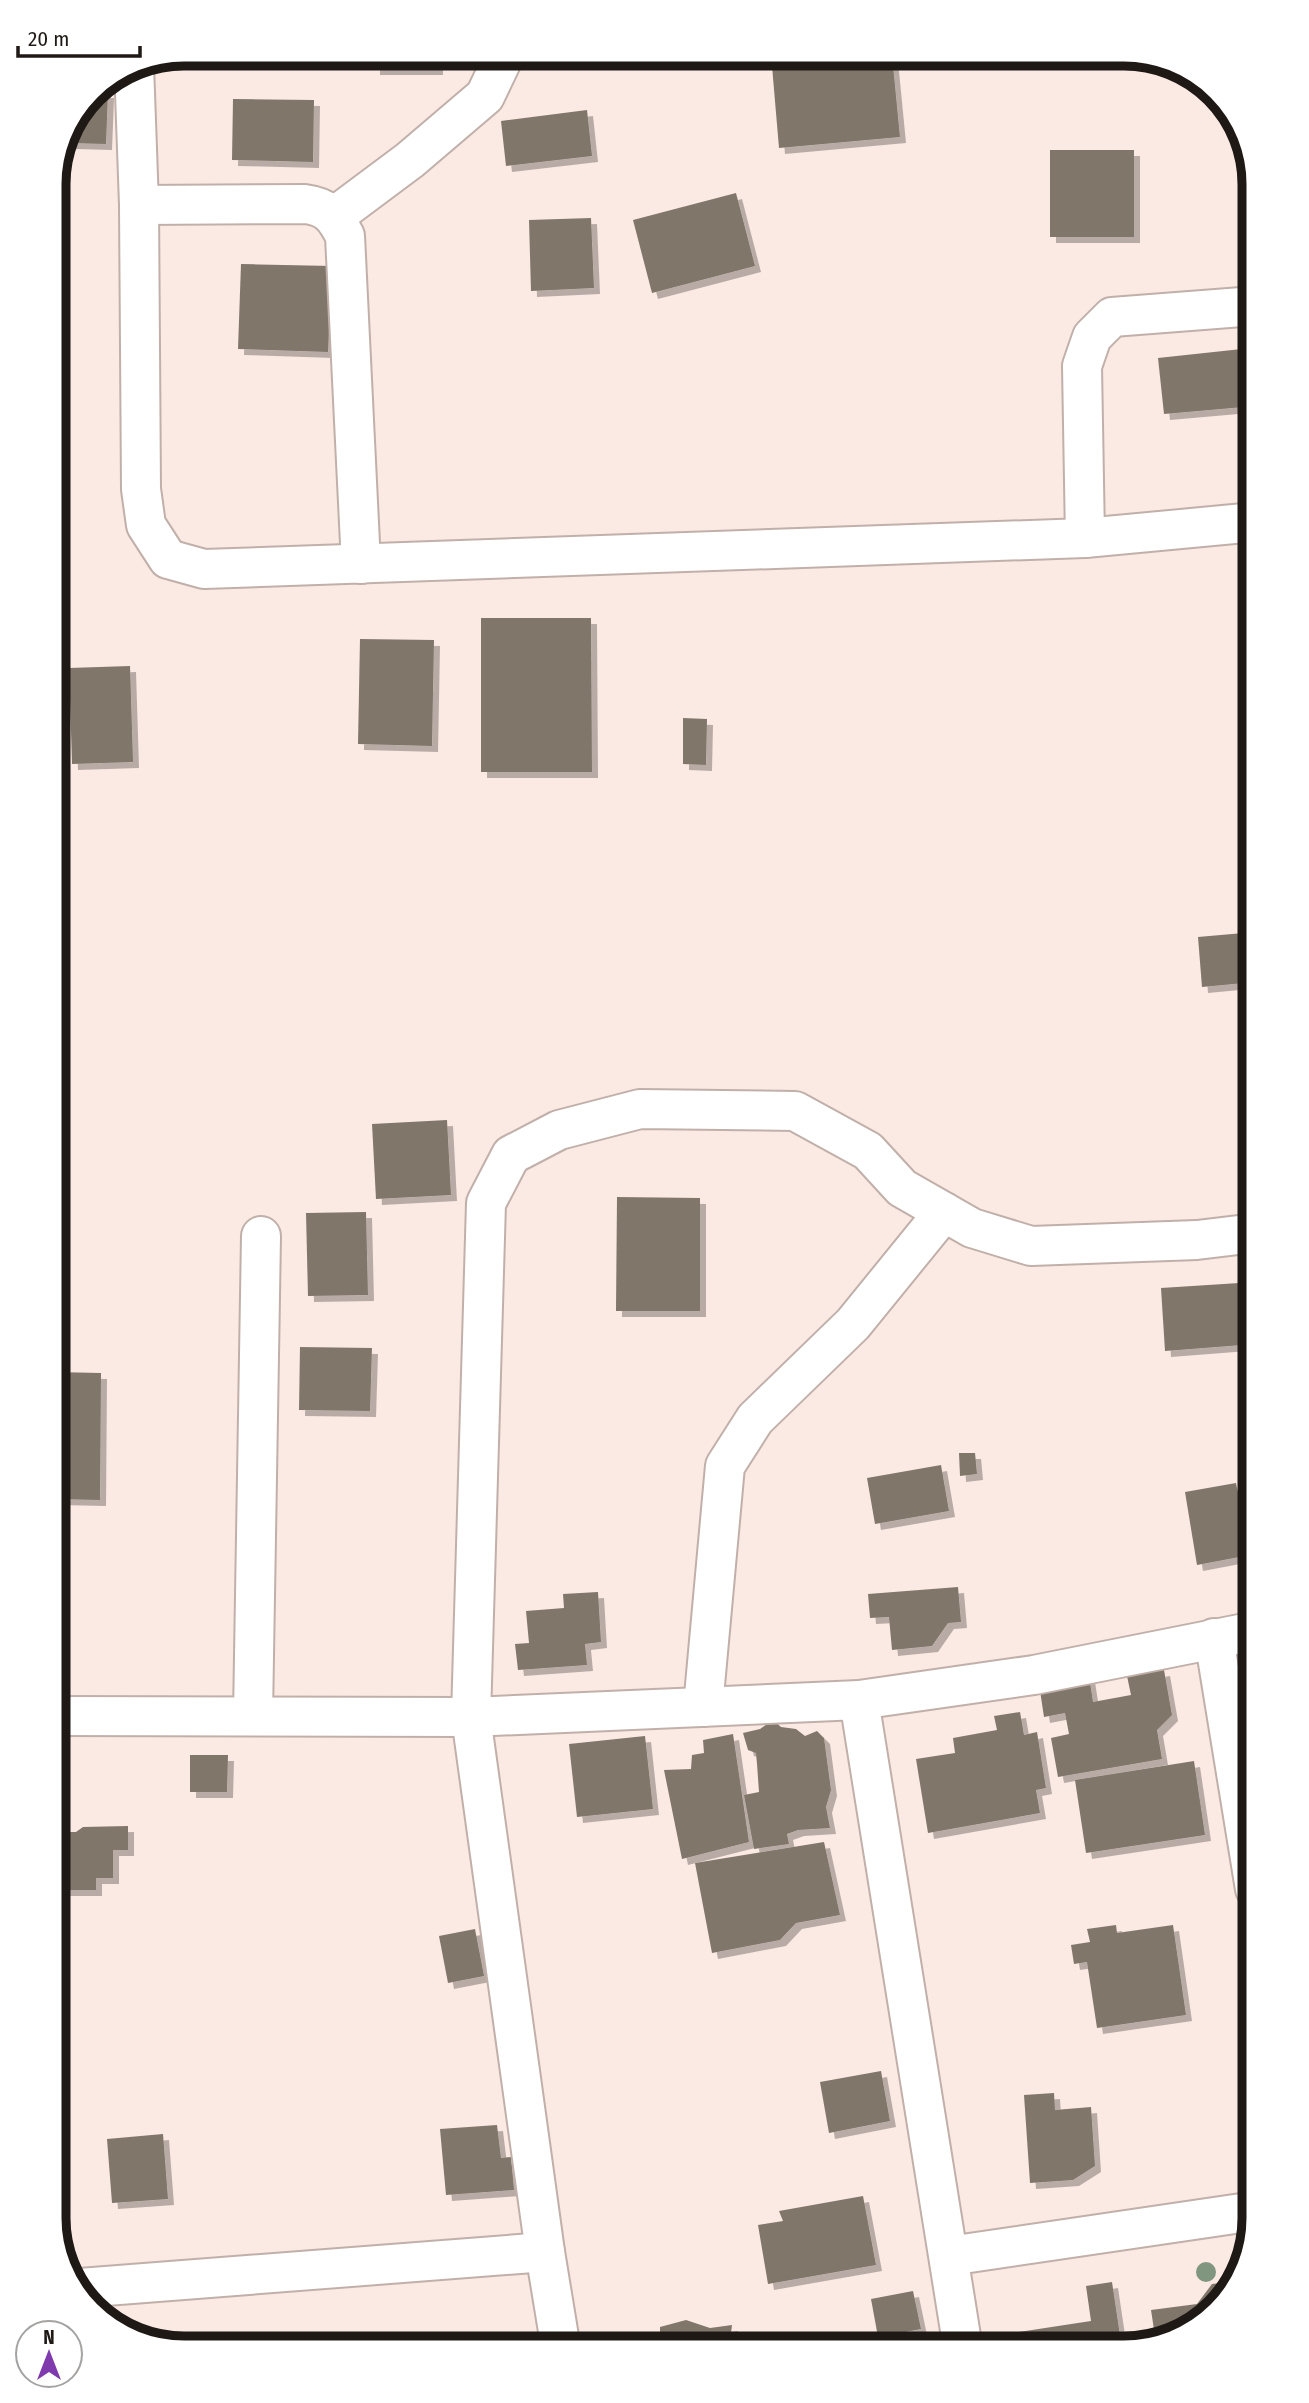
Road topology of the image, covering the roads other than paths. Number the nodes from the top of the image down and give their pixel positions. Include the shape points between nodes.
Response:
1 (499, 66) edge
2 (134, 78) edge
3 (139, 205) junction
4 (335, 216) junction
5 (1242, 307) edge
6 (1242, 523) edge
7 (1085, 538) junction
8 (361, 564) junction
9 (944, 1212) junction
10 (1242, 1235) edge
11 (261, 1236) dead end
12 (1242, 1633) edge
13 (1214, 1638) junction
14 (859, 1700) junction
15 (703, 1707) junction
16 (66, 1716) edge
17 (253, 1716) junction
18 (471, 1717) junction
19 (1242, 1809) edge
20 (1242, 2213) edge
21 (544, 2252) junction
22 (949, 2256) junction
23 (89, 2287) edge
24 (559, 2336) edge
25 (961, 2336) edge

1 - 4 street via 485,96
2 - 3 street
3 - 4 street via 305,204 323,206
3 - 8 street via 141,489 146,525 168,559 204,569
4 - 8 street via 345,236
5 - 7 street via 1112,317 1092,337 1082,366
6 - 7 street
7 - 8 street
9 - 10 street via 972,1228 1031,1246
9 - 15 street via 853,1324 755,1419 725,1466
9 - 18 street via 902,1188 868,1151 795,1111 640,1110 559,1130 511,1155 486,1203
11 - 17 street
12 - 13 street
13 - 14 street via 1034,1675
13 - 19 street
14 - 15 street
14 - 22 street
15 - 18 street
16 - 17 street
17 - 18 street
18 - 21 street
20 - 22 street
21 - 23 street
21 - 24 street
22 - 25 street

